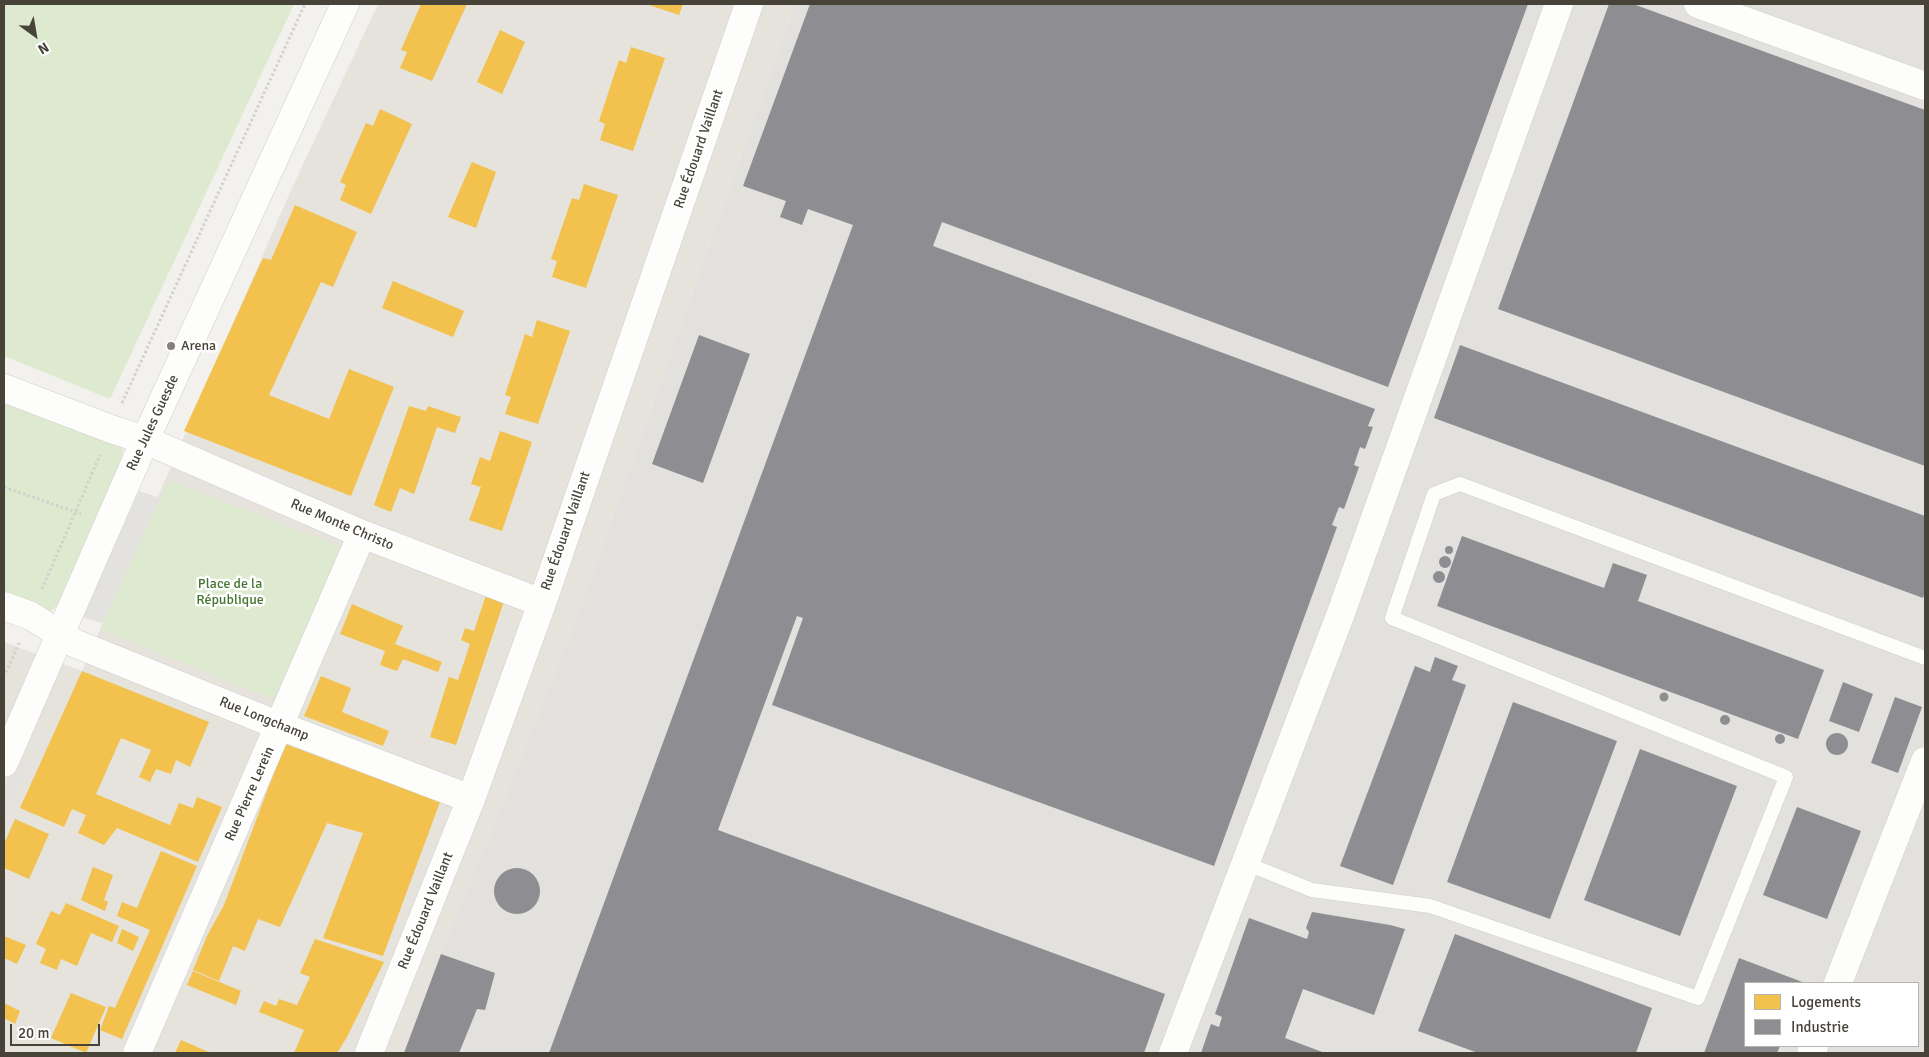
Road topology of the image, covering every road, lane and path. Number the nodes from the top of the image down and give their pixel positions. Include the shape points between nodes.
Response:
1 (305, 4) edge
2 (345, 4) edge
3 (749, 4) edge
4 (1559, 4) edge
5 (1698, 4) edge
6 (1925, 86) edge
7 (4, 388) edge
8 (110, 429) junction
9 (146, 440) junction
10 (4, 487) edge
11 (75, 512) junction
12 (107, 526) junction
13 (362, 534) junction
14 (542, 603) junction
15 (4, 606) edge
16 (31, 616) junction
17 (60, 633) junction
18 (1925, 658) edge
19 (4, 677) edge
20 (280, 726) junction
21 (1925, 761) edge
22 (4, 763) edge
23 (471, 799) junction
24 (1245, 863) junction
25 (1838, 982) edge
26 (137, 1053) edge
27 (369, 1053) edge
28 (1172, 1053) edge

1 - 8 path
2 - 9 street, Rue Jules Guesde
3 - 14 street, Rue Édouard Vaillant
4 - 24 street via 1340,613
5 - 6 street
7 - 8 street, Rue Monte Christo
8 - 9 street, Rue Monte Christo
8 - 11 path
9 - 12 street, Rue Jules Guesde
9 - 13 street, Rue Monte Christo
10 - 11 path
11 - 12 path
11 - 16 path
12 - 17 street, Rue Jules Guesde
13 - 14 street, Rue Monte Christo
13 - 20 street, Rue Pierre Lerein
14 - 23 street, Rue Édouard Vaillant
15 - 16 street, Rue Longchamp
16 - 17 street, Rue Longchamp
16 - 19 path
17 - 20 street, Rue Longchamp via 74,643
17 - 22 street, Rue Jules Guesde
18 - 24 lane via 1460,484 1434,494 1392,618 1786,777 1698,998 1430,906 1312,890
20 - 23 street, Rue Longchamp
20 - 26 street, Rue Pierre Lerein
21 - 25 street
23 - 27 street, Rue Édouard Vaillant
24 - 28 street

